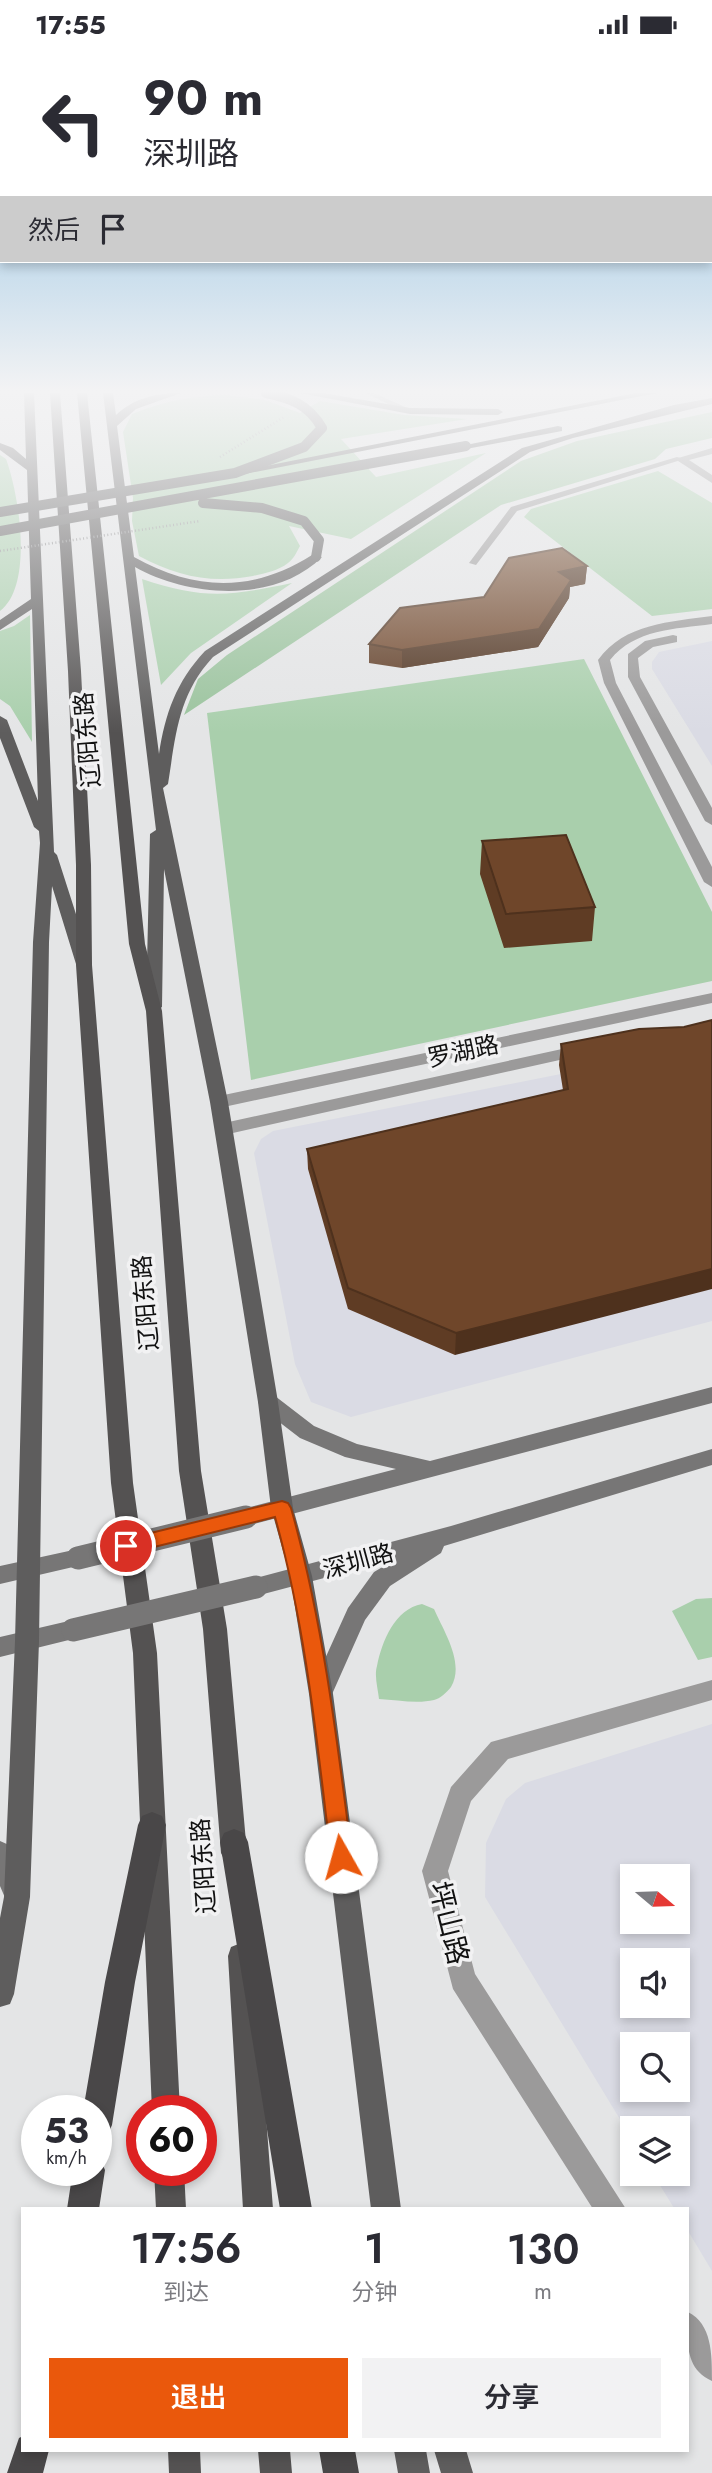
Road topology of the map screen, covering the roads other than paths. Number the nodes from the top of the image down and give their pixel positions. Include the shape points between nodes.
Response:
1 (34, 506) edge
2 (35, 506) edge
3 (65, 506) edge
4 (94, 506) edge
5 (123, 506) edge
6 (144, 506) edge
7 (238, 506) edge
8 (436, 506) edge
9 (524, 506) edge
10 (0, 512) edge
11 (0, 531) edge
12 (129, 559) junction
13 (473, 563) dead end
14 (37, 600) junction
15 (712, 620) edge
16 (0, 626) edge
17 (712, 632) edge
18 (0, 720) edge
19 (158, 804) junction
20 (712, 821) edge
21 (47, 843) junction
22 (712, 882) edge
23 (84, 965) junction
24 (712, 998) edge
25 (154, 1011) junction
26 (604, 1045) edge
27 (219, 1102) junction
28 (224, 1129) junction
29 (712, 1395) edge
30 (268, 1402) junction
31 (712, 1457) edge
32 (431, 1469) junction
33 (282, 1508) junction
34 (451, 1535) junction
35 (30, 1569) junction
36 (0, 1575) edge
37 (301, 1576) junction
38 (27, 1641) junction
39 (0, 1647) edge
40 (712, 1690) edge
41 (321, 1694) junction
42 (152, 1825) junction
43 (234, 1842) junction
44 (0, 1853) edge
45 (17, 1897) junction
46 (0, 1994) edge
47 (101, 2095) edge
48 (165, 2095) edge
49 (87, 2186) edge
50 (170, 2186) edge
51 (83, 2207) edge
52 (171, 2207) edge
53 (258, 2207) edge
54 (296, 2207) edge
55 (386, 2207) edge
56 (610, 2207) edge
57 (689, 2330) edge
58 (712, 2365) edge
59 (30, 2452) edge
60 (184, 2452) edge
61 (274, 2452) edge
62 (337, 2452) edge
63 (410, 2452) edge
64 (451, 2452) edge
65 (25, 2473) edge
66 (185, 2473) edge
67 (276, 2473) edge
68 (341, 2473) edge
69 (414, 2473) edge
70 (457, 2473) edge

1 - 14 main road, 辽阳东路
2 - 10 main road, bridge
3 - 23 highway, 辽阳东路 via 78,724
4 - 25 highway, 辽阳东路 via 137,944
5 - 12 main road
6 - 11 main road, bridge
7 - 12 main road, bridge via 304,521 319,540 316,557 279,579 228,587 173,581
8 - 19 main road via 209,654 193,669 175,702
9 - 13 lane via 514,509
12 - 19 main road
14 - 16 main road
14 - 21 main road, 辽阳东路
15 - 22 street via 629,637 613,646 604,660 610,683
17 - 20 street via 649,644 632,657 634,677
18 - 21 main road
19 - 25 main road
19 - 27 main road
21 - 23 main road
21 - 35 main road, 辽阳东路 via 40,956
23 - 42 highway, 辽阳东路 via 122,1483 145,1653
24 - 27 street
25 - 43 highway, 辽阳东路 via 190,1471 215,1629
26 - 28 street, 罗湖路
27 - 28 main road
28 - 30 main road
29 - 32 main road
30 - 32 main road via 307,1432
30 - 33 main road
31 - 34 main road, 深圳路
32 - 33 main road
33 - 35 main road, bridge
33 - 37 main road
34 - 37 main road, 深圳路
34 - 41 main road via 382,1579 356,1615
35 - 36 main road
35 - 38 main road, 辽阳东路
37 - 38 main road, 深圳路, bridge
37 - 41 main road
38 - 39 main road, 深圳路
38 - 45 main road, 辽阳东路
40 - 56 street, 坪山路 via 500,1750 460,1795 435,1871 463,1980
41 - 55 main road
42 - 47 highway
42 - 48 highway, 辽阳东路
43 - 53 highway, 辽阳东路
43 - 54 highway
44 - 45 main road
45 - 46 main road, 辽阳东路
49 - 51 highway
50 - 52 highway
57 - 58 street
59 - 65 highway
60 - 66 highway
61 - 67 highway
62 - 68 highway
63 - 69 main road
64 - 70 main road

